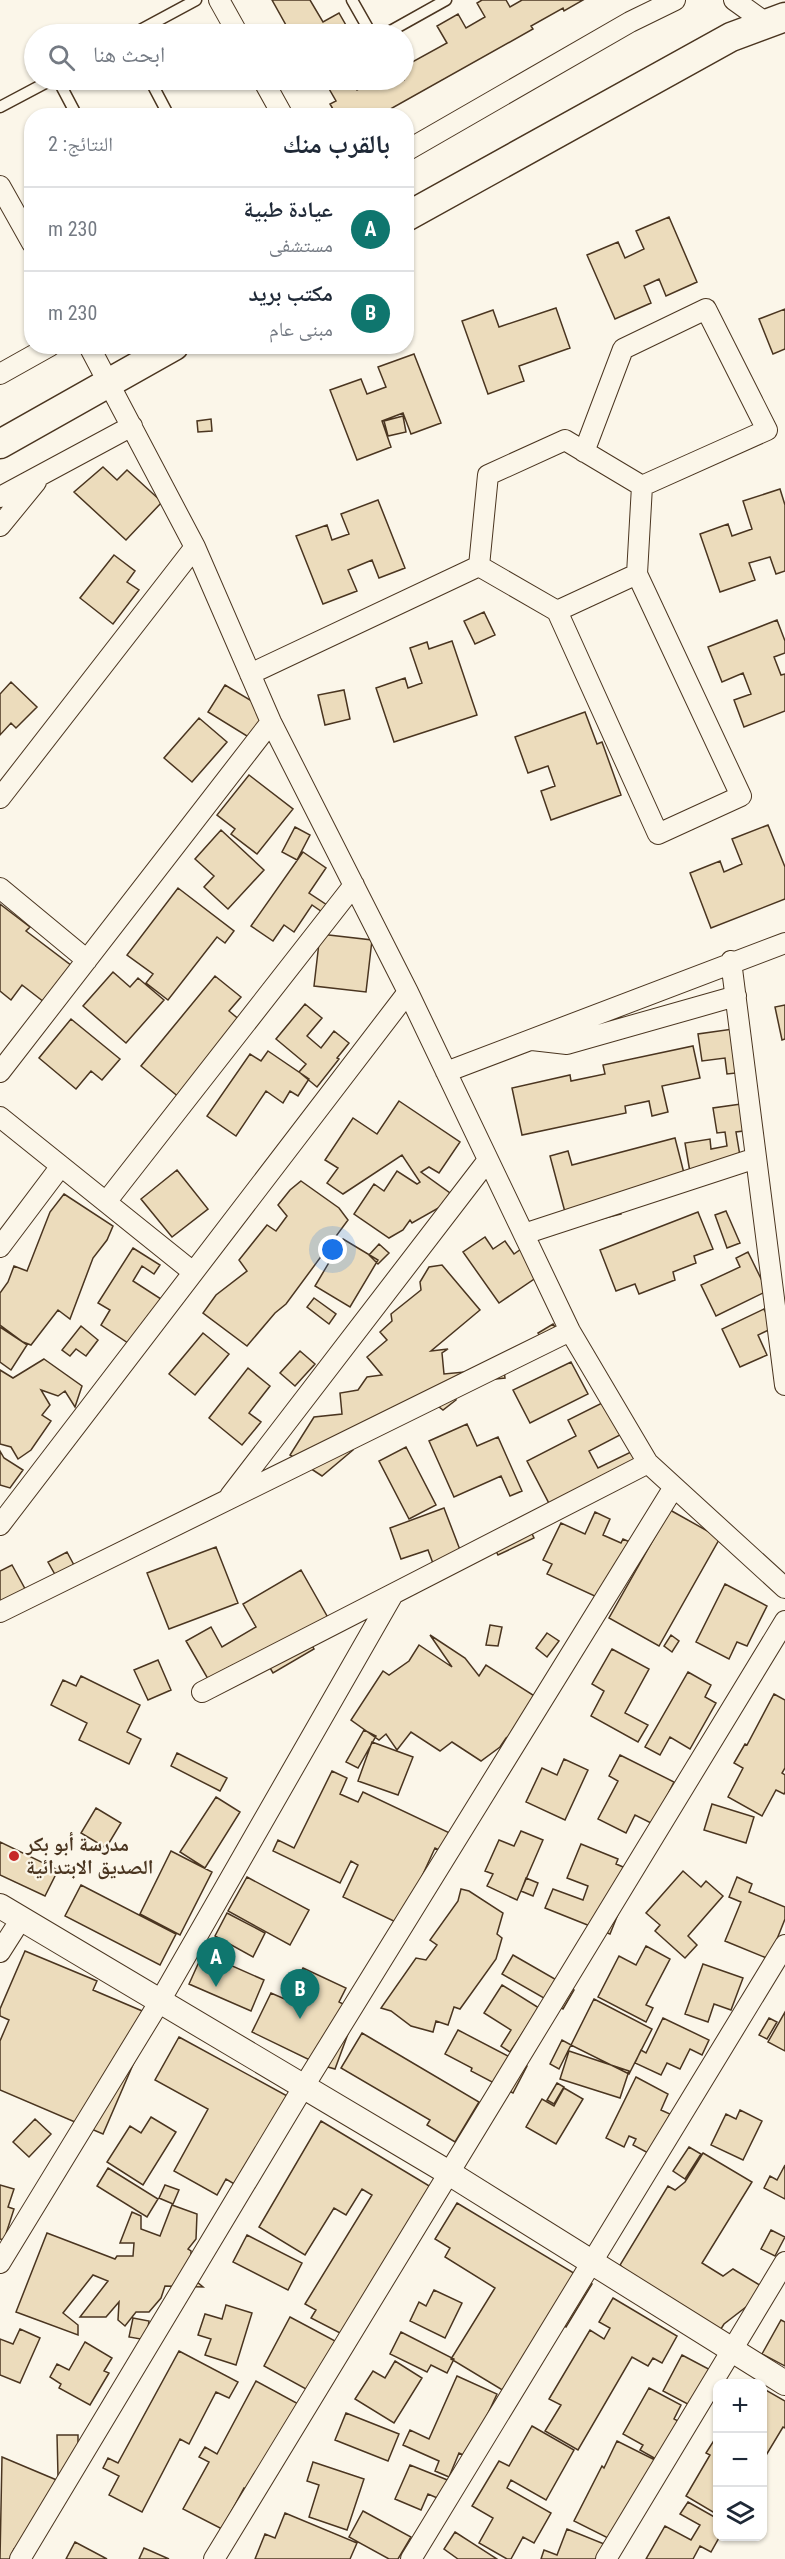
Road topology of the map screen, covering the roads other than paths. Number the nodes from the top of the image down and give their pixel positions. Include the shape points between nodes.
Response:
1 (196, 0) edge
2 (219, 0) edge
3 (352, 0) edge
4 (446, 0) edge
5 (675, 0) edge
6 (734, 0) edge
7 (775, 20) edge
8 (152, 24) edge
9 (232, 24) edge
10 (366, 24) edge
11 (403, 24) edge
12 (32, 90) edge
13 (63, 90) edge
14 (155, 90) edge
15 (269, 90) edge
16 (0, 107) edge
17 (73, 108) edge
18 (165, 108) edge
19 (279, 108) edge
20 (414, 146) edge
21 (0, 186) edge
22 (414, 213) edge
23 (24, 229) edge
24 (36, 354) edge
25 (94, 354) edge
26 (160, 354) edge
27 (0, 374) edge
28 (110, 382) junction
29 (132, 426) junction
30 (0, 444) edge
31 (584, 452) junction
32 (41, 474) junction
33 (642, 486) junction
34 (0, 497) edge
35 (0, 526) edge
36 (195, 547) junction
37 (479, 566) junction
38 (637, 574) junction
39 (557, 610) junction
40 (250, 674) junction
41 (271, 722) junction
42 (0, 798) edge
43 (354, 885) junction
44 (0, 888) edge
45 (785, 943) edge
46 (87, 960) junction
47 (731, 961) junction
48 (408, 992) junction
49 (736, 996) junction
50 (528, 1040) junction
51 (446, 1071) junction
52 (0, 1072) edge
53 (0, 1117) edge
54 (756, 1158) junction
55 (488, 1160) junction
56 (62, 1166) junction
57 (106, 1202) junction
58 (524, 1234) junction
59 (0, 1247) edge
60 (193, 1272) junction
61 (570, 1331) junction
62 (785, 1385) edge
63 (648, 1463) junction
64 (674, 1487) junction
65 (227, 1500) junction
66 (0, 1525) edge
67 (785, 1588) edge
68 (392, 1596) junction
69 (0, 1612) edge
70 (785, 1621) edge
71 (202, 1692) dead end
72 (0, 1906) edge
73 (21, 1919) junction
74 (785, 1945) edge
75 (0, 1952) edge
76 (160, 2001) junction
77 (304, 2086) junction
78 (449, 2173) junction
79 (785, 2262) edge
80 (0, 2263) edge
81 (592, 2263) junction
82 (731, 2350) junction
83 (785, 2383) edge
84 (21, 2559) edge
85 (214, 2559) edge
86 (411, 2559) edge
87 (606, 2559) edge

1 - 8 lane
2 - 9 street
3 - 10 lane
4 - 11 lane
5 - 20 street
6 - 7 street
7 - 22 main road via 731,37
12 - 16 lane
13 - 17 lane
14 - 18 lane
15 - 19 street
21 - 23 street
24 - 27 street
25 - 28 street
26 - 28 main road
28 - 29 street
28 - 30 main road
29 - 32 street
29 - 36 street
31 - 33 street
31 - 33 street via 622,349 706,309 766,430
31 - 37 street via 565,440 488,475
32 - 34 street
32 - 35 street
33 - 38 street
36 - 40 street
36 - 42 street
37 - 39 street
37 - 40 street
38 - 39 street
38 - 39 street via 741,796 679,825 658,834
40 - 41 street
41 - 43 street
41 - 46 street
43 - 48 street
43 - 57 street
44 - 46 street
45 - 47 street
46 - 52 street
47 - 49 street
47 - 50 street
48 - 51 street
48 - 60 street
49 - 50 street via 567,1044
49 - 54 street
50 - 51 street
51 - 55 street
53 - 56 street
54 - 58 street
54 - 62 street
55 - 58 street
55 - 65 street
56 - 57 street
56 - 59 street
57 - 60 street
58 - 61 street
60 - 66 street
61 - 63 street
61 - 65 street
63 - 64 street
63 - 68 street
64 - 67 street
64 - 77 street
65 - 69 street
68 - 71 street
68 - 76 street
70 - 78 street
72 - 73 street
73 - 75 street
73 - 76 street
74 - 81 street
76 - 77 street
76 - 80 street
77 - 78 street
77 - 84 street
78 - 81 street
78 - 85 street
79 - 82 street
81 - 82 street
81 - 86 street
82 - 83 street
82 - 87 street

